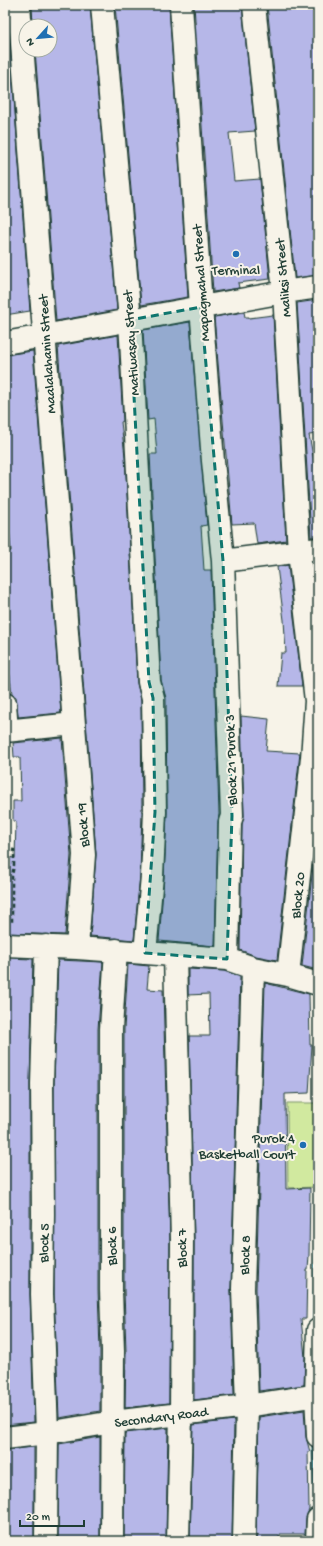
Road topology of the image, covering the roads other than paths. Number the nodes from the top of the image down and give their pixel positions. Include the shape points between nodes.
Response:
1 (19, 5) edge
2 (102, 5) edge
3 (181, 5) edge
4 (254, 5) edge
5 (318, 287) edge
6 (284, 292) junction
7 (201, 307) junction
8 (130, 320) junction
9 (45, 337) junction
10 (5, 343) edge
11 (308, 550) edge
12 (223, 561) junction
13 (73, 703) joint
14 (5, 704) edge
15 (74, 724) junction
16 (6, 731) edge
17 (9, 945) edge
18 (46, 946) junction
19 (77, 948) junction
20 (116, 950) junction
21 (145, 953) junction
22 (175, 955) junction
23 (227, 959) junction
24 (253, 968) junction
25 (288, 975) junction
26 (318, 984) edge
27 (318, 1330) edge
28 (317, 1395) edge
29 (247, 1406) junction
30 (181, 1413) junction
31 (114, 1422) junction
32 (47, 1433) junction
33 (318, 1436) edge
34 (5, 1438) edge
35 (318, 1519) edge
36 (46, 1541) edge
37 (112, 1541) edge
38 (178, 1541) edge
39 (244, 1541) edge
40 (317, 1541) edge

1 - 9 street, Maalalahanin Street
2 - 8 street, Matiwasay Street
3 - 7 street, Mapagmahal Street
4 - 6 street, Maliksi Street
5 - 6 street
6 - 7 street
6 - 11 street, Maliksi Street
7 - 8 street
7 - 12 street, Mapagmahal Street
8 - 9 street
8 - 21 street, Matiwasay Street via 149,682 153,698 155,812
9 - 10 street
9 - 13 street, Maalalahanin Street
11 - 12 street
11 - 25 street, Block 20 via 316,701
12 - 23 street, Block 21 Purok 3 via 232,816
13 - 15 street, Block 19
14 - 16 street
15 - 16 street
15 - 19 street, Block 19 via 84,854
17 - 18 street
18 - 19 street
18 - 32 street, Block 5 via 42,1084 42,1294
19 - 20 street
20 - 21 street
20 - 31 street, Block 6 via 110,1029
21 - 22 street
22 - 23 street
22 - 30 street, Block 7 via 182,1241
23 - 24 street
24 - 25 street
24 - 29 street, Block 8 via 243,1289
25 - 26 street
27 - 28 street
28 - 29 street, Secondary Road
28 - 33 street
29 - 30 street, Secondary Road
29 - 39 street, Block 8
30 - 31 street, Secondary Road
30 - 38 street, Block 7
31 - 32 street, Secondary Road
31 - 37 street, Block 6
32 - 34 street, Secondary Road
32 - 36 street, Block 5
35 - 40 street

